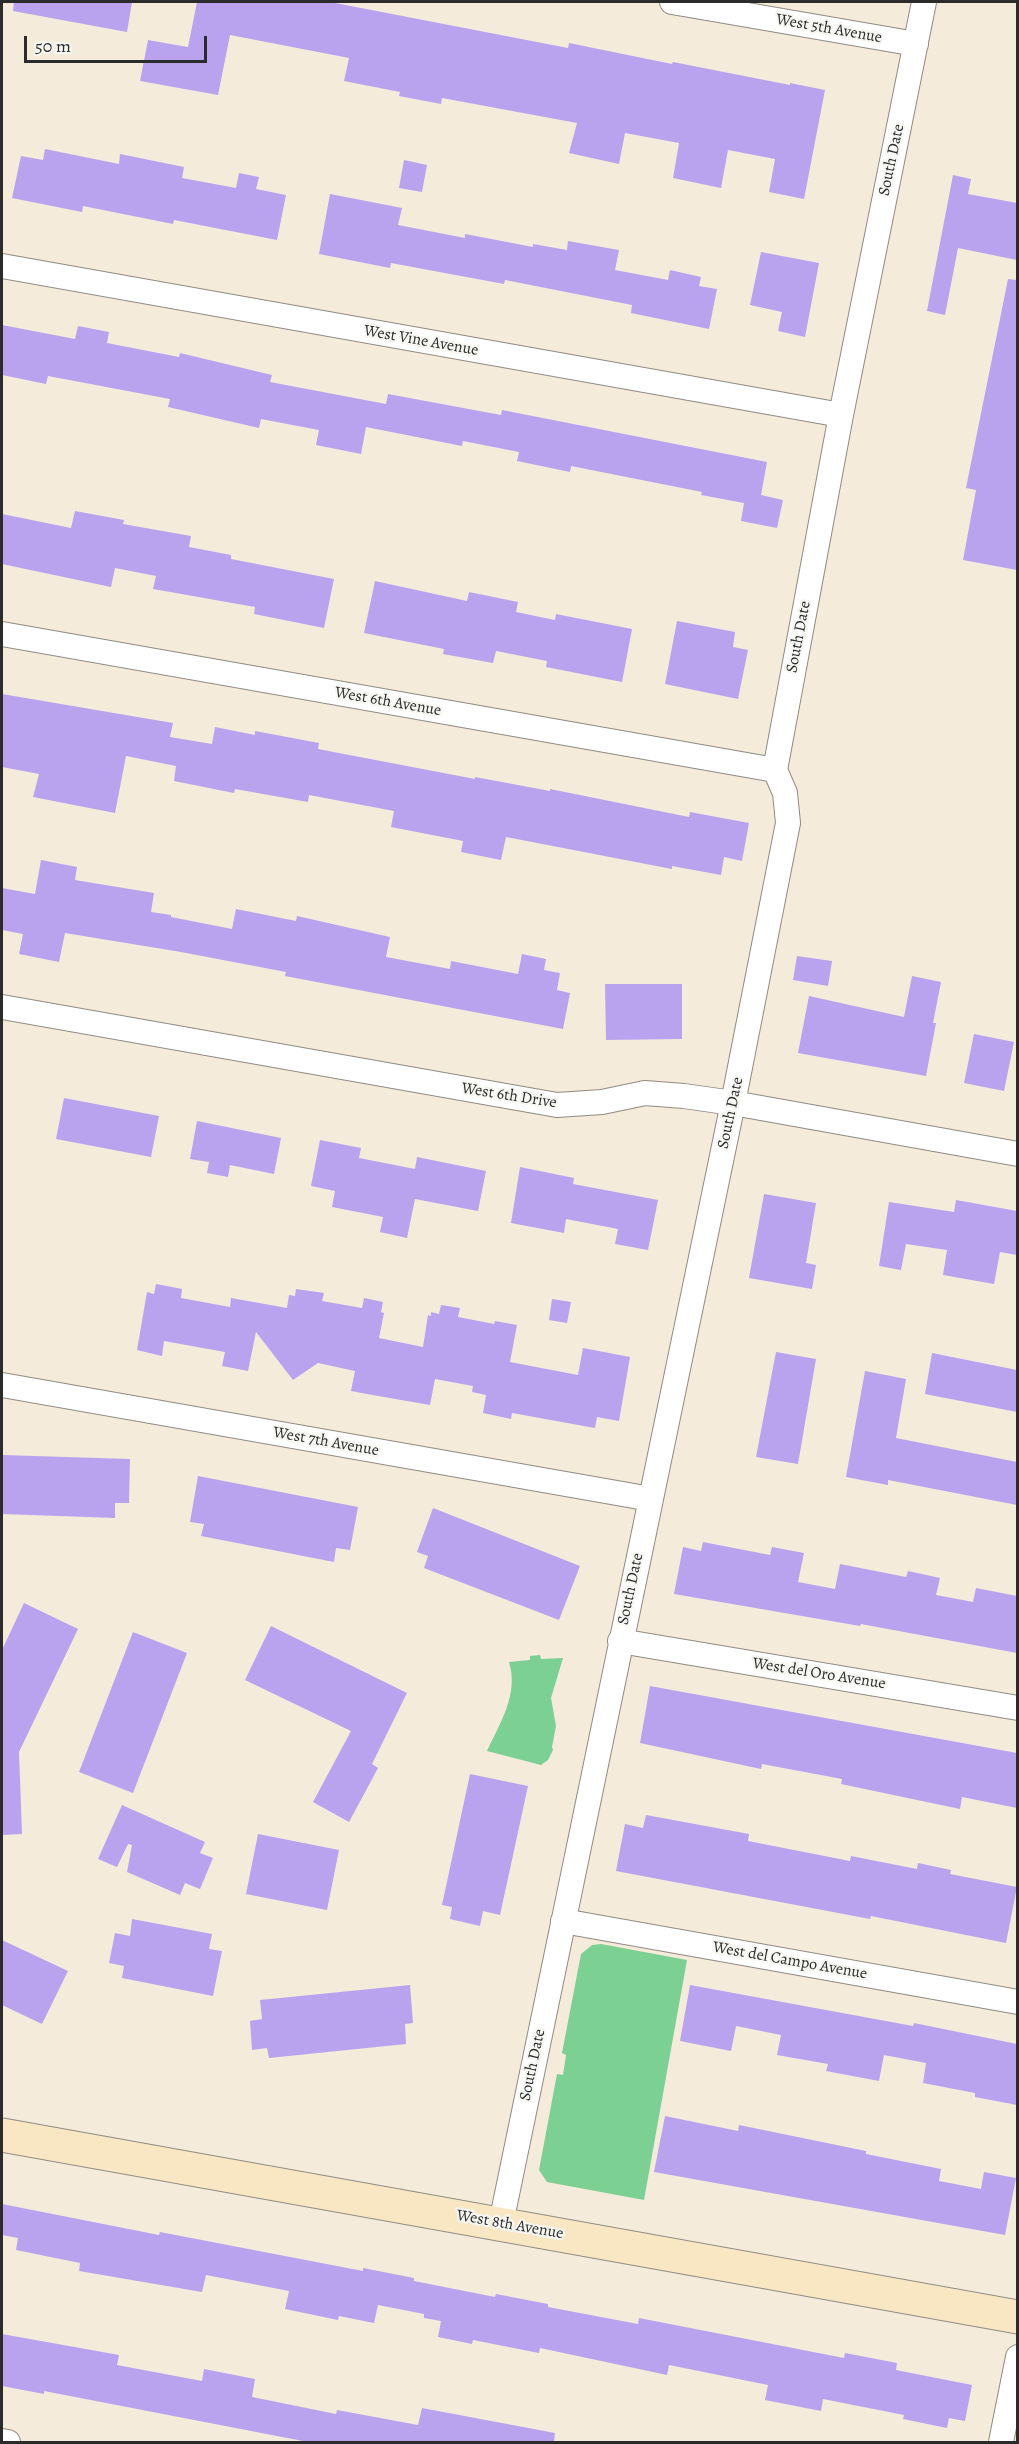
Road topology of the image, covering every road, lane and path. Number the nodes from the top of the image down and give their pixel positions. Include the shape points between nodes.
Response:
1 (672, 2) edge
2 (924, 2) edge
3 (916, 44) junction
4 (2, 266) edge
5 (841, 415) junction
6 (2, 634) edge
7 (774, 770) junction
8 (2, 1007) edge
9 (733, 1103) junction
10 (1017, 1154) edge
11 (2, 1385) edge
12 (651, 1499) junction
13 (620, 1641) junction
14 (1017, 1708) edge
15 (563, 1921) junction
16 (1017, 2002) edge
17 (2, 2135) edge
18 (501, 2223) junction
19 (1017, 2317) edge
20 (1017, 2357) edge
21 (2, 2441) edge
22 (8, 2442) edge
23 (1001, 2442) edge

1 - 3 street, West 5th Avenue
2 - 3 street, South Date
3 - 5 street, South Date
4 - 5 street, West Vine Avenue
5 - 7 street, South Date
6 - 7 street, West 6th Avenue
7 - 9 street, South Date via 785,793 788,823
8 - 9 street, West 6th Drive via 556,1105 602,1102 645,1093
9 - 10 street, West 6th Drive
9 - 12 street, South Date
11 - 12 street, West 7th Avenue
12 - 13 street, South Date
13 - 14 street, West del Oro Avenue
13 - 15 street, South Date
15 - 16 street, West del Campo Avenue
15 - 18 street, South Date
17 - 18 street, West 8th Avenue
18 - 19 street, West 8th Avenue
20 - 23 street
21 - 22 street

